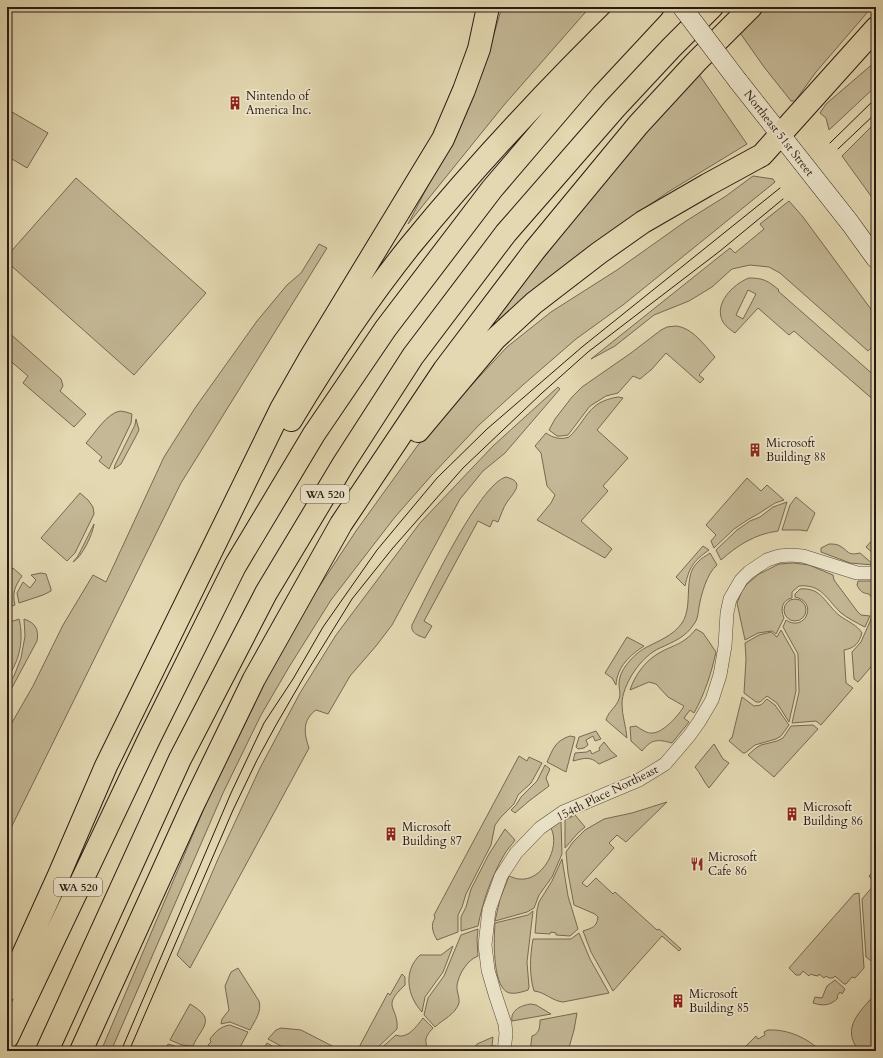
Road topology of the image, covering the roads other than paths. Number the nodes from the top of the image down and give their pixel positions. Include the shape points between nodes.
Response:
1 (488, 7) edge
2 (631, 7) edge
3 (653, 7) edge
4 (682, 7) edge
5 (712, 7) edge
6 (751, 7) edge
7 (876, 28) edge
8 (782, 136) junction
9 (876, 259) edge
10 (341, 524) junction
11 (214, 546) junction
12 (876, 573) edge
13 (7, 990) edge
14 (7, 1038) edge
15 (47, 1051) edge
16 (81, 1051) edge
17 (504, 1051) edge

1 - 11 highway via 479,49 443,139 306,364
2 - 11 highway via 579,57 486,157 410,247 358,316
3 - 14 highway, WA 520 via 585,80 492,189 386,328 314,434 235,566 150,737
4 - 8 main road, Northeast 51st Street, bridge
5 - 15 highway, WA 520 via 615,108 506,233 413,356 344,463 266,593 180,760
6 - 10 highway via 638,125 534,251 444,370
7 - 8 highway
8 - 9 main road, Northeast 51st Street
8 - 10 highway via 762,156 700,188 643,222 534,302 495,339
10 - 16 highway via 254,679 192,807
11 - 13 highway via 106,766
12 - 17 street, 154th Place Northeast via 857,573 803,556 790,555 768,560 749,572 730,599 722,668 712,700 689,736 665,764 639,780 563,812 540,828 516,853 501,876 489,910 485,944 488,970 505,1024

